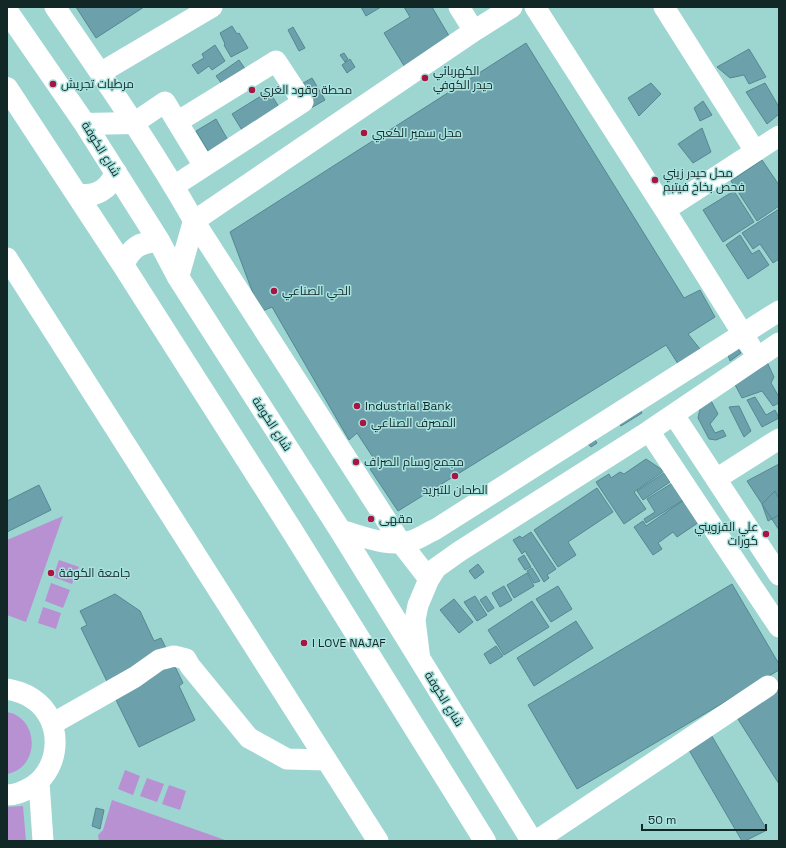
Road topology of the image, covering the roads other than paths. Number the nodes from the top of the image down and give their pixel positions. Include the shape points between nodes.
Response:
1 (56, 7) edge
2 (212, 7) edge
3 (459, 7) edge
4 (512, 7) edge
5 (535, 7) edge
6 (664, 7) edge
7 (7, 11) edge
8 (474, 31) junction
9 (100, 73) junction
10 (7, 88) edge
11 (177, 122) junction
12 (134, 123) junction
13 (85, 124) junction
14 (779, 136) edge
15 (755, 151) junction
16 (204, 166) junction
17 (116, 172) junction
18 (174, 186) junction
19 (77, 194) junction
20 (665, 210) junction
21 (194, 221) junction
22 (158, 241) junction
23 (7, 258) edge
24 (123, 265) junction
25 (178, 276) junction
26 (779, 311) edge
27 (743, 334) junction
28 (779, 343) edge
29 (757, 358) junction
30 (674, 415) junction
31 (649, 431) junction
32 (779, 439) edge
33 (716, 479) junction
34 (340, 530) junction
35 (401, 543) junction
36 (779, 574) edge
37 (429, 579) junction
38 (779, 627) edge
39 (420, 660) junction
40 (768, 686) dead end
41 (7, 690) edge
42 (52, 724) junction
43 (326, 760) junction
44 (39, 782) junction
45 (7, 795) edge
46 (43, 841) edge
47 (378, 841) edge
48 (485, 841) edge
49 (532, 841) edge
50 (536, 841) edge

1 - 9 street
2 - 9 street
3 - 8 street
4 - 8 street
5 - 20 street
6 - 15 street
7 - 13 highway, شارع الكوفة
8 - 21 street
9 - 12 street
10 - 19 highway
11 - 12 street via 165,102
11 - 16 street
11 - 16 street via 276,61 303,102
12 - 13 highway
12 - 18 street
13 - 17 highway, شارع الكوفة
14 - 15 street
15 - 20 street
16 - 18 street
17 - 19 highway via 109,184 98,193
17 - 22 highway, شارع الكوفة
18 - 21 street
19 - 24 highway
20 - 27 street
21 - 25 highway
21 - 35 street
22 - 24 highway via 136,246
22 - 25 highway, شارع الكوفة
23 - 43 street
24 - 48 highway
25 - 34 highway, شارع الكوفة
26 - 27 street
27 - 29 street
27 - 35 street via 436,529 414,540
28 - 29 street
29 - 30 street
30 - 31 street
30 - 33 street
31 - 37 street via 460,551 436,568
31 - 38 street
32 - 33 street
33 - 36 street
34 - 35 street
34 - 39 highway, شارع الكوفة
35 - 37 street
37 - 39 street via 418,605 415,620
39 - 49 highway, شارع الكوفة
40 - 50 street
41 - 42 street via 34,699 45,710
42 - 43 street via 135,677 159,660 174,656 186,659 250,738 287,759
42 - 44 street via 56,740 54,755 48,770
43 - 47 street
44 - 45 street via 25,791
44 - 46 street

